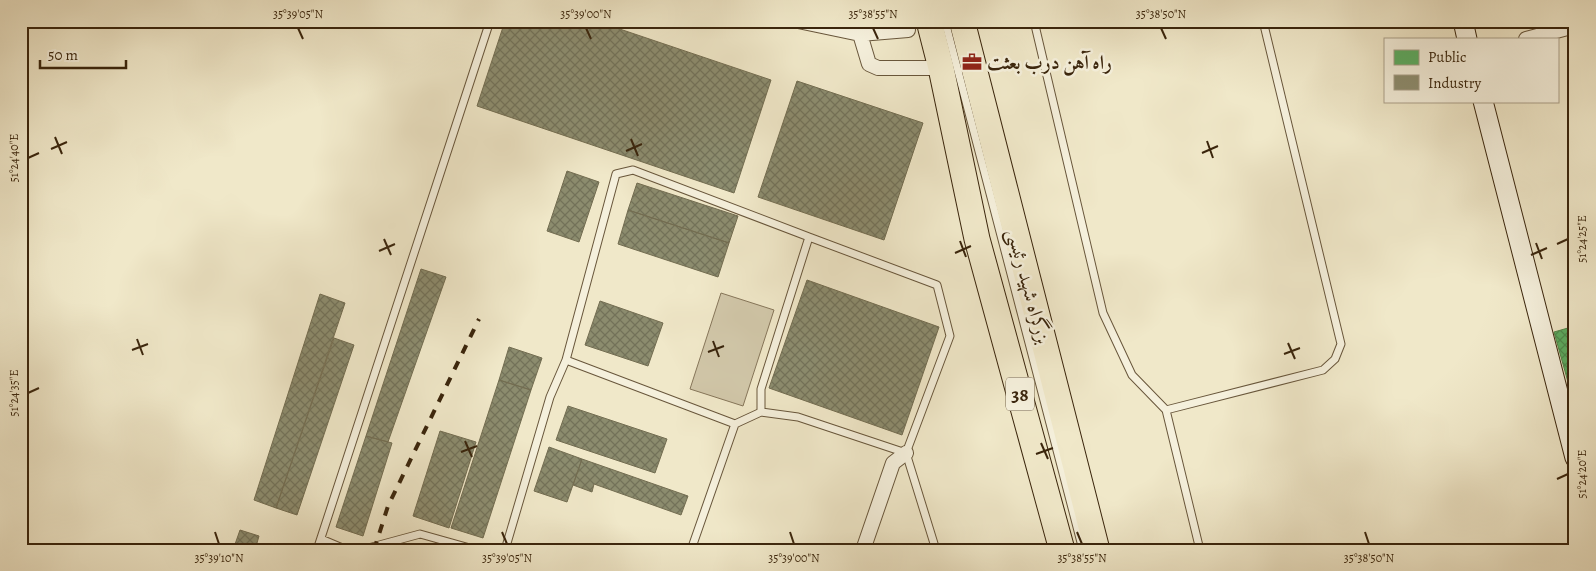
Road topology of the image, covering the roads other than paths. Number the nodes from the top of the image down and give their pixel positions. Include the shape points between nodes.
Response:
1 (490, 21) edge
2 (945, 21) edge
3 (962, 21) edge
4 (1034, 21) edge
5 (1263, 21) edge
6 (1463, 21) edge
7 (801, 22) edge
8 (919, 25) edge
9 (1575, 26) edge
10 (861, 28) edge
11 (1467, 38) edge
12 (1530, 38) edge
13 (941, 68) junction
14 (1483, 102) edge
15 (1014, 227) junction
16 (809, 237) junction
17 (977, 239) junction
18 (1030, 291) junction
19 (995, 307) junction
20 (566, 360) junction
21 (1166, 410) junction
22 (761, 412) junction
23 (735, 424) junction
24 (906, 453) junction
25 (1575, 458) edge
26 (321, 539) junction
27 (692, 548) edge
28 (318, 550) edge
29 (347, 550) edge
30 (361, 550) edge
31 (476, 550) edge
32 (505, 550) edge
33 (706, 550) edge
34 (863, 550) edge
35 (936, 550) edge
36 (1062, 550) edge
37 (1083, 550) edge
38 (1097, 550) edge
39 (1200, 550) edge

1 - 26 lane
2 - 37 lane
3 - 15 highway, بزرگراه شهید رئیسی / 38
4 - 21 lane via 1103,313 1132,375
5 - 21 lane via 1340,344 1335,359 1323,370
6 - 11 street
7 - 10 street via 829,28
8 - 10 street
8 - 13 highway, بزرگراه شهید رئیسی / 38
9 - 12 street
10 - 13 street via 869,64 878,68
13 - 17 highway, بزرگراه شهید رئیسی / 38
14 - 25 street
15 - 17 highway via 1008,243 998,250 985,247
15 - 18 highway, بزرگراه شهید رئیسی / 38
16 - 20 lane via 633,170 616,174
16 - 22 lane via 761,389
16 - 24 lane via 937,285 950,336
17 - 19 highway, بزرگراه شهید رئیسی / 38
18 - 19 highway via 1015,283 1000,292
18 - 38 highway, بزرگراه شهید رئیسی / 38
19 - 36 highway, بزرگراه شهید رئیسی / 38
20 - 23 lane
20 - 32 lane via 550,396
21 - 39 lane
22 - 23 lane
22 - 24 lane via 798,417
23 - 27 lane
24 - 34 street via 893,464
24 - 35 lane
26 - 28 lane
26 - 29 lane
27 - 33 lane
30 - 31 lane via 420,534

